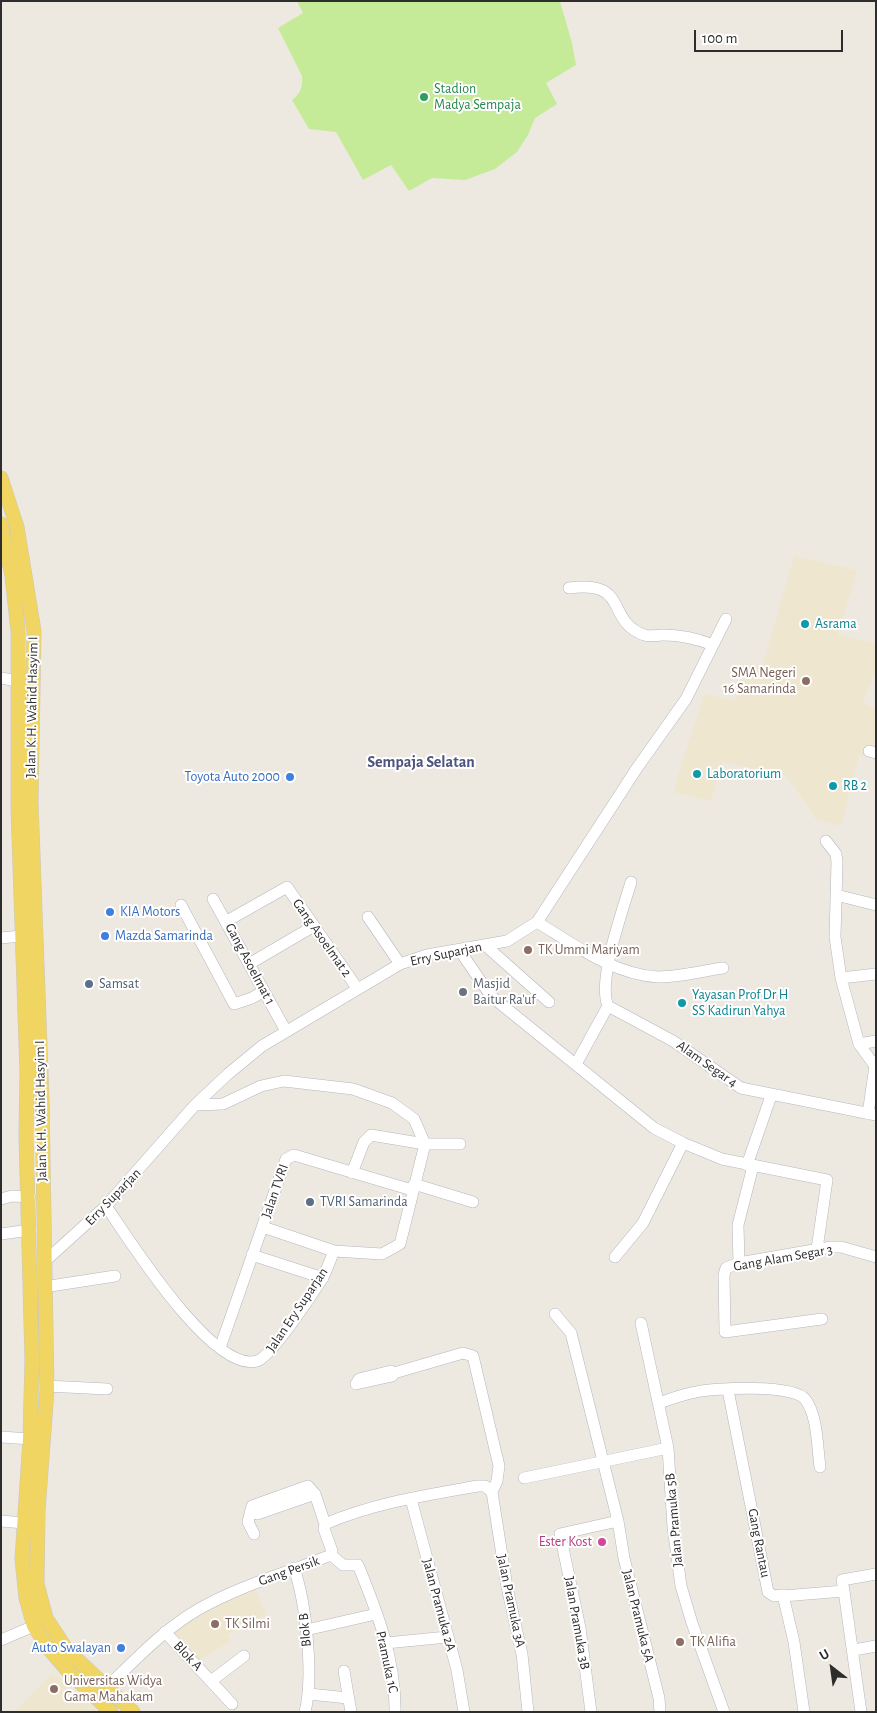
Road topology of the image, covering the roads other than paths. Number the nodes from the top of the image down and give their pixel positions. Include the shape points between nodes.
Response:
1 (1, 478) edge
2 (1, 524) edge
3 (7, 576) edge
4 (570, 588) dead end
5 (726, 619) dead end
6 (18, 631) junction
7 (34, 631) junction
8 (713, 645) junction
9 (1, 678) edge
10 (18, 681) junction
11 (826, 841) dead end
12 (631, 882) dead end
13 (836, 895) junction
14 (213, 898) dead end
15 (181, 905) dead end
16 (876, 905) edge
17 (368, 917) dead end
18 (227, 921) junction
19 (536, 922) junction
20 (314, 926) junction
21 (21, 936) junction
22 (1, 938) edge
23 (486, 946) junction
24 (460, 951) junction
25 (608, 962) junction
26 (249, 964) junction
27 (400, 964) junction
28 (724, 968) dead end
29 (876, 974) edge
30 (841, 978) junction
31 (357, 988) junction
32 (264, 991) junction
33 (549, 1002) dead end
34 (607, 1004) junction
35 (286, 1031) junction
36 (876, 1041) edge
37 (859, 1044) junction
38 (576, 1064) junction
39 (771, 1096) junction
40 (42, 1101) junction
41 (27, 1104) junction
42 (195, 1105) junction
43 (872, 1114) edge
44 (683, 1143) junction
45 (425, 1144) junction
46 (460, 1144) dead end
47 (750, 1166) junction
48 (352, 1173) junction
49 (413, 1187) junction
50 (30, 1197) junction
51 (1, 1199) edge
52 (473, 1202) dead end
53 (106, 1206) junction
54 (263, 1227) junction
55 (30, 1230) junction
56 (1, 1234) edge
57 (817, 1249) junction
58 (334, 1251) junction
59 (252, 1255) junction
60 (615, 1257) dead end
61 (876, 1257) edge
62 (43, 1263) junction
63 (738, 1263) junction
64 (115, 1276) dead end
65 (323, 1278) junction
66 (44, 1287) junction
67 (555, 1314) dead end
68 (822, 1319) dead end
69 (640, 1324) dead end
70 (220, 1348) junction
71 (394, 1373) dead end
72 (46, 1386) junction
73 (107, 1389) dead end
74 (728, 1390) junction
75 (659, 1403) junction
76 (1, 1437) edge
77 (30, 1439) junction
78 (668, 1448) junction
79 (602, 1461) junction
80 (820, 1466) dead end
81 (524, 1478) dead end
82 (492, 1492) junction
83 (411, 1499) junction
84 (1, 1521) edge
85 (618, 1521) junction
86 (24, 1523) junction
87 (325, 1524) junction
88 (254, 1534) dead end
89 (331, 1555) junction
90 (294, 1568) junction
91 (876, 1574) edge
92 (843, 1586) junction
93 (783, 1596) junction
94 (376, 1614) junction
95 (34, 1626) junction
96 (306, 1630) junction
97 (165, 1632) junction
98 (447, 1637) junction
99 (1, 1640) edge
100 (386, 1643) junction
101 (876, 1646) edge
102 (854, 1650) junction
103 (244, 1656) dead end
104 (74, 1668) junction
105 (344, 1671) dead end
106 (211, 1681) junction
107 (106, 1688) junction
108 (309, 1694) junction
109 (348, 1698) junction
110 (232, 1704) dead end
111 (111, 1712) edge
112 (134, 1712) edge
113 (306, 1712) edge
114 (351, 1712) edge
115 (395, 1712) edge
116 (464, 1712) edge
117 (528, 1712) edge
118 (591, 1712) edge
119 (660, 1712) edge
120 (724, 1712) edge
121 (804, 1712) edge
122 (861, 1712) edge

1 - 7 main road, Jalan K.H. Wahid Hasyim I via 17,527
2 - 3 main road, Jalan K.H. Wahid Hasyim I
3 - 6 main road, Jalan K.H. Wahid Hasyim I
4 - 8 street via 591,586 607,591 627,625 646,636 664,635
5 - 8 street, Erry Suparjan
6 - 7 main road
6 - 10 main road, Jalan K.H. Wahid Hasyim I
7 - 40 main road, Jalan K.H. Wahid Hasyim I via 31,802
8 - 19 street, Erry Suparjan via 686,699
9 - 10 street
10 - 21 main road, Jalan K.H. Wahid Hasyim I
11 - 13 street via 836,854
12 - 25 street
13 - 16 street
13 - 30 street via 835,937
14 - 18 street, Gang Asoelmat 1
15 - 32 street via 234,1004
17 - 27 street
18 - 20 street, Gang Asoelmat 2 via 286,887
18 - 26 street, Gang Asoelmat 1
19 - 23 street, Erry Suparjan via 512,940
19 - 25 street
20 - 26 street
20 - 31 street, Gang Asoelmat 2
21 - 22 street
21 - 41 main road, Jalan K.H. Wahid Hasyim I
23 - 24 street, Erry Suparjan
23 - 33 street
24 - 27 street, Erry Suparjan
24 - 38 street via 491,996
25 - 28 street via 632,972 659,977
25 - 34 street
26 - 32 street, Gang Asoelmat 1
27 - 31 street, Erry Suparjan
29 - 30 street
30 - 37 street
31 - 35 street, Erry Suparjan
32 - 35 street, Gang Asoelmat 1
34 - 38 street
34 - 39 street, Alam Segar 4 via 673,1040 741,1088
35 - 42 street, Erry Suparjan via 262,1046
36 - 37 street
37 - 43 street via 875,1066
38 - 44 street via 642,1120
39 - 43 street, Alam Segar 4
39 - 47 street
40 - 41 main road
40 - 62 main road, Jalan K.H. Wahid Hasyim I
41 - 50 main road, Jalan K.H. Wahid Hasyim I
42 - 45 street via 223,1104 260,1086 284,1081 353,1089 392,1103 414,1120
42 - 53 street, Erry Suparjan
44 - 47 street
44 - 60 street via 643,1223
45 - 46 street
45 - 48 street via 370,1135
45 - 49 street, Jalan Ery Suparjan
47 - 57 street via 827,1180
47 - 63 street via 738,1225
48 - 49 street, Jalan TVRI
48 - 54 street, Jalan TVRI via 289,1157
49 - 52 street, Jalan TVRI
49 - 58 street, Jalan Ery Suparjan via 400,1244 382,1254
50 - 51 street
50 - 55 main road, Jalan K.H. Wahid Hasyim I
53 - 62 street, Erry Suparjan
53 - 70 street, Jalan Ery Suparjan via 146,1266 195,1325
54 - 58 street
54 - 59 street, Jalan TVRI
55 - 56 street
55 - 77 main road, Jalan K.H. Wahid Hasyim I
57 - 61 street, Gang Alam Segar 3 via 841,1247
57 - 63 street, Gang Alam Segar 3
58 - 65 street, Jalan Ery Suparjan
59 - 65 street
59 - 70 street, Jalan TVRI
62 - 66 main road, Jalan K.H. Wahid Hasyim I
63 - 68 street, Gang Alam Segar 3 via 726,1268 724,1276 725,1332
64 - 66 street
65 - 70 street, Jalan Ery Suparjan via 260,1360 240,1360
66 - 72 main road, Jalan K.H. Wahid Hasyim I
67 - 79 street, Jalan Pramuka 5A via 571,1333
69 - 75 street, Jalan Pramuka 5B
71 - 82 street via 463,1353 473,1356 499,1466
72 - 73 street
72 - 104 main road, Jalan K.H. Wahid Hasyim I via 37,1584 46,1618 67,1650
74 - 75 street via 697,1391
74 - 80 street via 777,1388 791,1390 804,1398 811,1412
74 - 93 street, Gang Rantau via 768,1592 769,1595
75 - 78 street, Jalan Pramuka 5B
76 - 77 street
77 - 86 main road, Jalan K.H. Wahid Hasyim I
78 - 79 street
78 - 120 street, Jalan Pramuka 5B via 681,1586
79 - 81 street
79 - 85 street, Jalan Pramuka 5A
82 - 83 street via 485,1486 478,1486
82 - 117 street, Jalan Pramuka 3A via 507,1587 522,1654
83 - 87 street
83 - 98 street, Jalan Pramuka 2A
84 - 86 street
85 - 118 street, Jalan Pramuka 3B via 560,1534 580,1628
85 - 119 street, Jalan Pramuka 5A
86 - 95 main road, Jalan K.H. Wahid Hasyim I via 22,1559 26,1598
87 - 88 street, Gang Persik via 315,1494 308,1486 252,1506 248,1522
87 - 89 street, Gang Persik
89 - 90 street, Gang Persik
89 - 94 street, Pramuka 1C via 343,1565 358,1565
90 - 96 street, Blok B via 301,1587
90 - 97 street, Gang Persik via 215,1601
91 - 92 street
92 - 93 street
92 - 102 street
93 - 121 street via 794,1642
94 - 96 street, Pramuka 1C
94 - 100 street, Pramuka 1C
95 - 99 street
95 - 104 main road, Jalan K.H. Wahid Hasyim I via 49,1649
96 - 108 street, Blok B
97 - 106 street, Blok A
97 - 107 street, Gang Persik
98 - 100 street
98 - 116 street, Jalan Pramuka 2A
100 - 115 street, Pramuka 1C via 394,1677
101 - 102 street
102 - 122 street
103 - 106 street, Blok A
104 - 107 main road, Jalan K.H. Wahid Hasyim I
104 - 111 main road, Jalan K.H. Wahid Hasyim I
105 - 109 street
106 - 110 street, Blok A
107 - 112 main road, Jalan K.H. Wahid Hasyim I
108 - 109 street
108 - 113 street, Blok B
109 - 114 street

